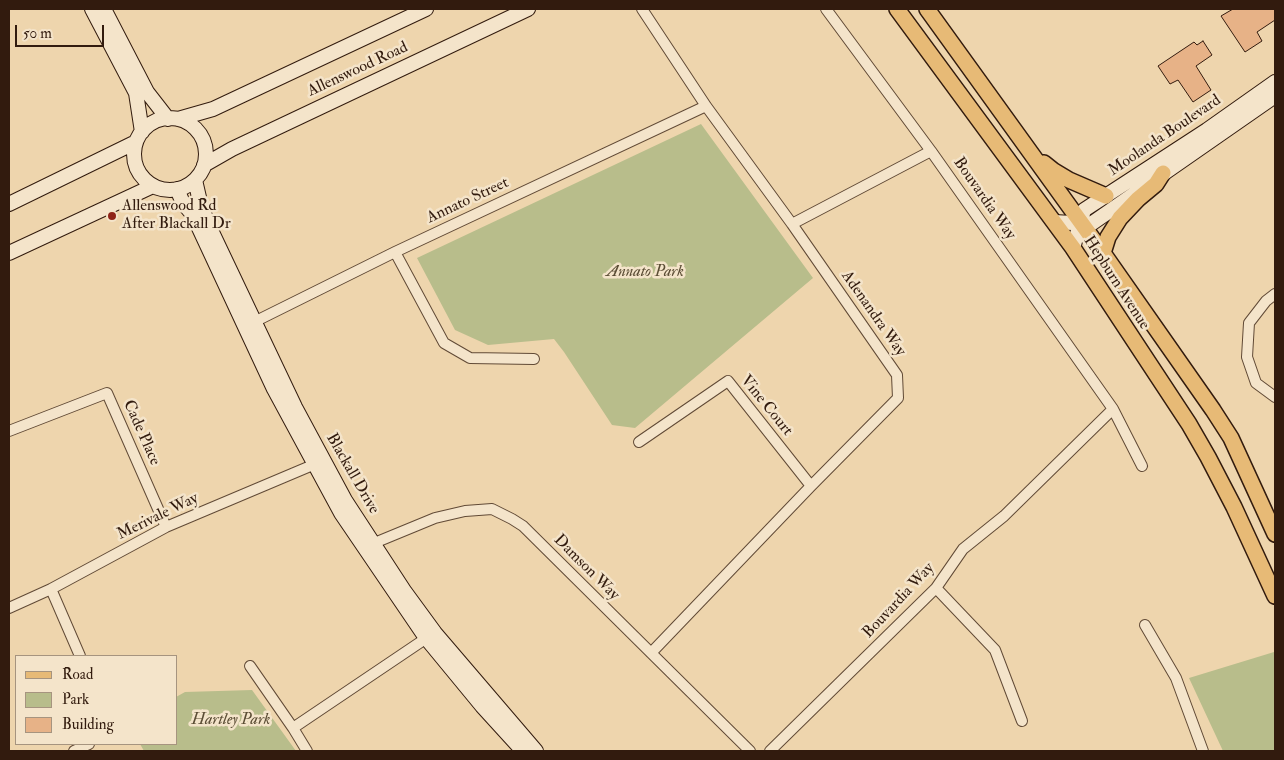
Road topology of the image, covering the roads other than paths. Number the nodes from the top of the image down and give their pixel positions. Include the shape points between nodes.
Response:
1 (92, 9) edge
2 (104, 9) edge
3 (426, 9) edge
4 (528, 9) edge
5 (642, 9) edge
6 (826, 9) edge
7 (897, 9) edge
8 (927, 9) edge
9 (1275, 82) edge
10 (1275, 96) edge
11 (706, 106) junction
12 (173, 119) junction
13 (139, 137) junction
14 (932, 151) junction
15 (1030, 151) junction
16 (204, 165) junction
17 (1163, 174) junction
18 (195, 180) junction
19 (153, 186) junction
20 (177, 189) junction
21 (1106, 196) junction
22 (9, 204) edge
23 (1054, 222) junction
24 (1081, 223) junction
25 (792, 224) junction
26 (1072, 248) junction
27 (395, 252) junction
28 (9, 253) edge
29 (1103, 253) junction
30 (1275, 294) edge
31 (249, 324) junction
32 (534, 359) dead end
33 (1275, 397) edge
34 (1113, 409) junction
35 (9, 431) edge
36 (639, 442) dead end
37 (318, 462) junction
38 (1142, 466) dead end
39 (811, 486) junction
40 (166, 527) junction
41 (1275, 534) edge
42 (368, 546) junction
43 (936, 588) junction
44 (51, 589) junction
45 (1275, 596) edge
46 (9, 608) edge
47 (1145, 625) dead end
48 (430, 636) junction
49 (651, 653) junction
50 (80, 655) edge
51 (250, 666) dead end
52 (1022, 721) dead end
53 (293, 728) junction
54 (86, 745) edge
55 (74, 751) edge
56 (307, 751) edge
57 (523, 751) edge
58 (536, 751) edge
59 (750, 751) edge
60 (770, 751) edge
61 (1203, 751) edge

1 - 13 street via 136,93
2 - 12 street via 147,92
3 - 12 street, Allenswood Road via 213,109
4 - 16 street, Allenswood Road
5 - 11 street, Adenandra Way
6 - 14 street, Bouvardia Way
7 - 23 main road, Hepburn Avenue
8 - 15 main road, Hepburn Avenue
9 - 21 street, Moolanda Boulevard
10 - 17 street, Moolanda Boulevard
11 - 25 street, Adenandra Way
11 - 27 street, Annato Street
12 - 13 street via 151,124
12 - 16 street via 192,126 200,134 205,150
13 - 19 street via 134,158 144,179
13 - 22 street
14 - 25 street
14 - 34 street, Bouvardia Way
15 - 21 main road via 1054,172
15 - 24 main road, Hepburn Avenue
16 - 18 street
17 - 24 street, Moolanda Boulevard via 1091,224
17 - 29 main road via 1120,218
18 - 20 street
18 - 31 street, Blackall Drive via 204,213
19 - 20 street
19 - 28 street
20 - 31 street, Blackall Drive
21 - 24 street, Moolanda Boulevard via 1084,210
23 - 24 street, Moolanda Boulevard
23 - 26 main road, Hepburn Avenue
24 - 26 street, Moolanda Boulevard
24 - 29 main road, Hepburn Avenue
25 - 39 street, Adenandra Way via 897,375 898,398
26 - 45 main road, Hepburn Avenue via 1208,457
27 - 31 street, Annato Street
27 - 32 street via 444,343 470,358
29 - 41 main road, Hepburn Avenue via 1231,438
30 - 33 street via 1249,323 1247,357 1256,383
31 - 37 street, Blackall Drive via 295,407
34 - 38 street, Bouvardia Way
34 - 43 street, Bouvardia Way via 1004,516 963,549
35 - 40 street, Cade Place via 108,393
36 - 39 street, Vine Court via 728,381
37 - 40 street, Merivale Way
37 - 42 street, Blackall Drive via 345,500
39 - 49 street, Adenandra Way
40 - 44 street, Merivale Way
42 - 48 street, Blackall Drive
42 - 49 street, Damson Way via 435,518 492,509 523,526
43 - 52 street via 995,650
43 - 60 street, Bouvardia Way
44 - 46 street, Merivale Way
44 - 50 street
47 - 61 street via 1176,678
48 - 53 street
48 - 57 street, Blackall Drive via 482,706
48 - 58 street, Blackall Drive
49 - 59 street, Damson Way
51 - 53 street
53 - 56 street
54 - 55 street

